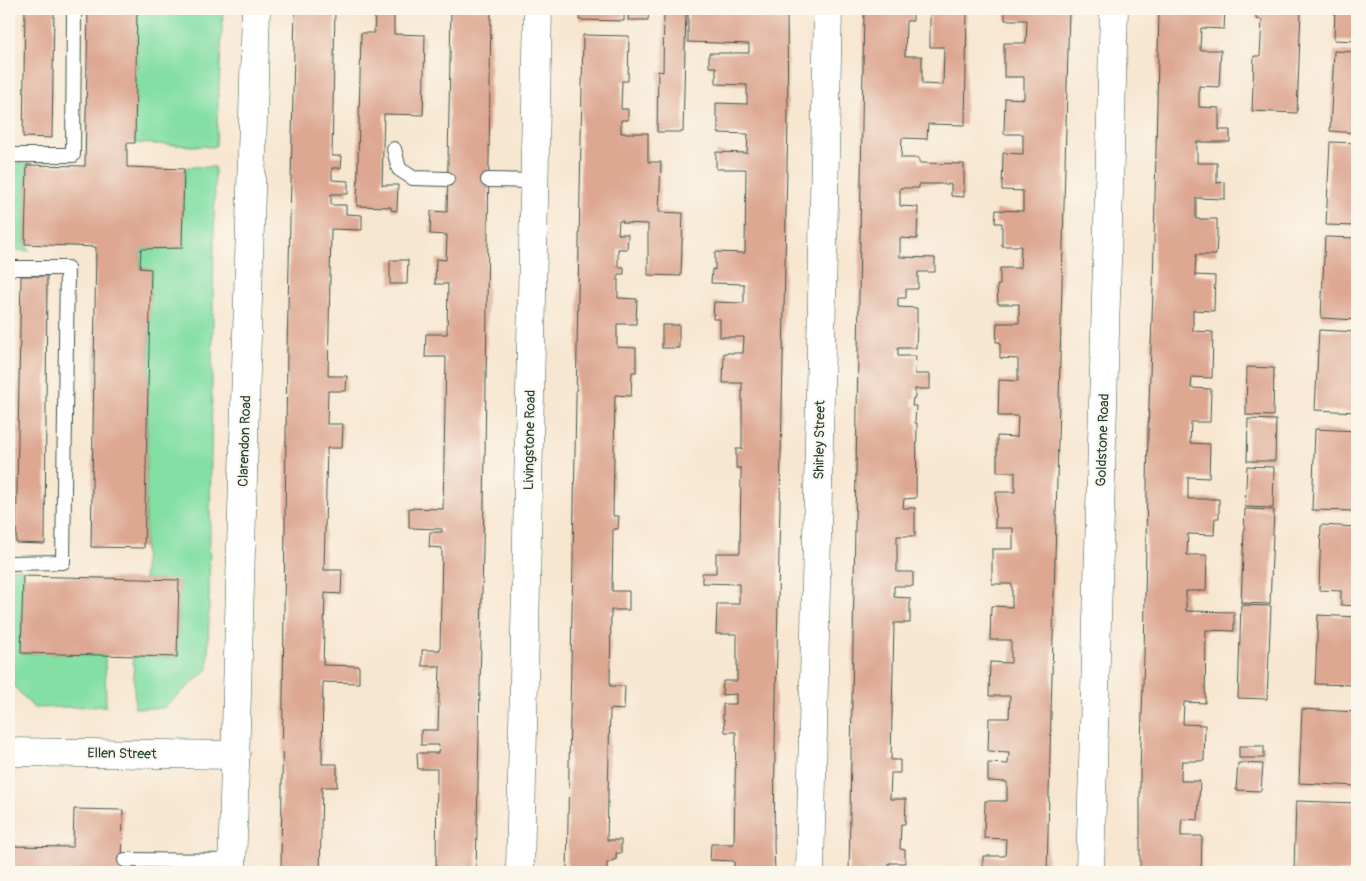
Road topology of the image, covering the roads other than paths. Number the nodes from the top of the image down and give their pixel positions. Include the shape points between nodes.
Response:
1 (74, 9) edge
2 (256, 9) edge
3 (538, 9) edge
4 (828, 9) edge
5 (1114, 9) edge
6 (394, 149) dead end
7 (9, 154) edge
8 (448, 179) dead end
9 (488, 180) dead end
10 (534, 181) junction
11 (9, 268) edge
12 (9, 563) edge
13 (9, 752) edge
14 (236, 755) junction
15 (125, 860) dead end
16 (232, 867) edge
17 (520, 872) edge
18 (810, 872) edge
19 (1090, 872) edge

1 - 7 lane via 73,155
2 - 14 street, Clarendon Road
3 - 10 street, Livingstone Road
4 - 18 street, Shirley Street
5 - 19 street, Goldstone Road
6 - 8 lane via 399,169 413,178
9 - 10 lane
10 - 17 street, Livingstone Road
11 - 12 lane via 67,268 63,562
13 - 14 street, Ellen Street
14 - 16 street, Clarendon Road
15 - 16 lane

